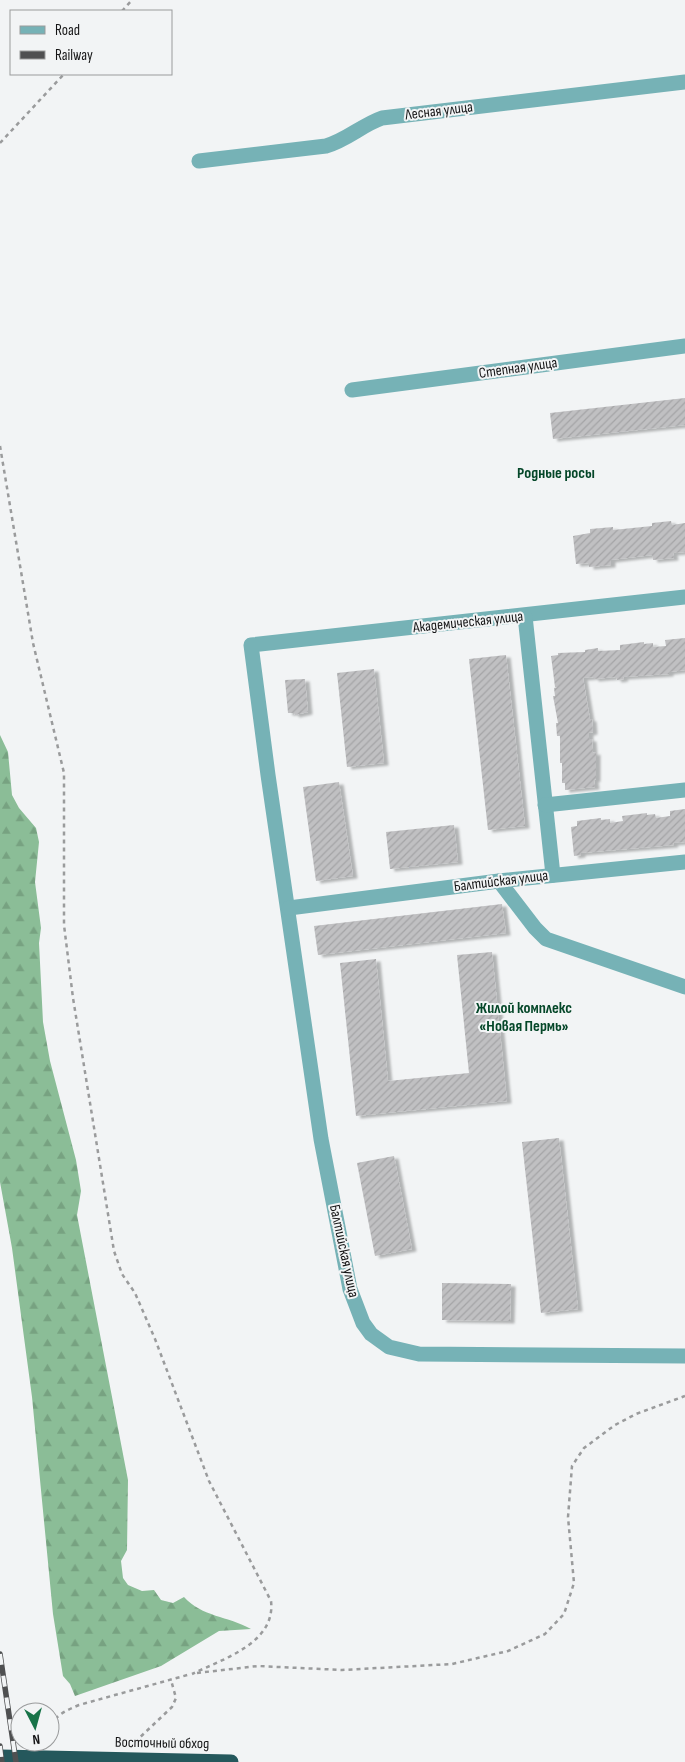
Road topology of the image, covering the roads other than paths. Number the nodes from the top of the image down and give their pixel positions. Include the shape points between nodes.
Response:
1 (685, 82) edge
2 (199, 161) dead end
3 (685, 346) edge
4 (352, 390) dead end
5 (685, 597) edge
6 (525, 616) junction
7 (252, 645) joint
8 (685, 790) edge
9 (545, 805) junction
10 (685, 862) edge
11 (553, 875) junction
12 (499, 881) junction
13 (289, 908) junction
14 (685, 987) edge
15 (685, 1356) edge
16 (0, 1757) edge
17 (231, 1762) edge

1 - 2 street, Лесная улица via 382,118 326,146
3 - 4 street, Степная улица
5 - 6 street, Академическая улица
6 - 7 street, Академическая улица
6 - 9 street
7 - 13 street, Балтийская улица
8 - 9 street
9 - 11 street
10 - 11 street, Балтийская улица
11 - 12 street, Балтийская улица
12 - 13 street, Балтийская улица
12 - 14 street via 546,939
13 - 15 street, Балтийская улица via 321,1139 348,1280 357,1309 371,1334 389,1347 419,1354
16 - 17 highway, Восточный обход

